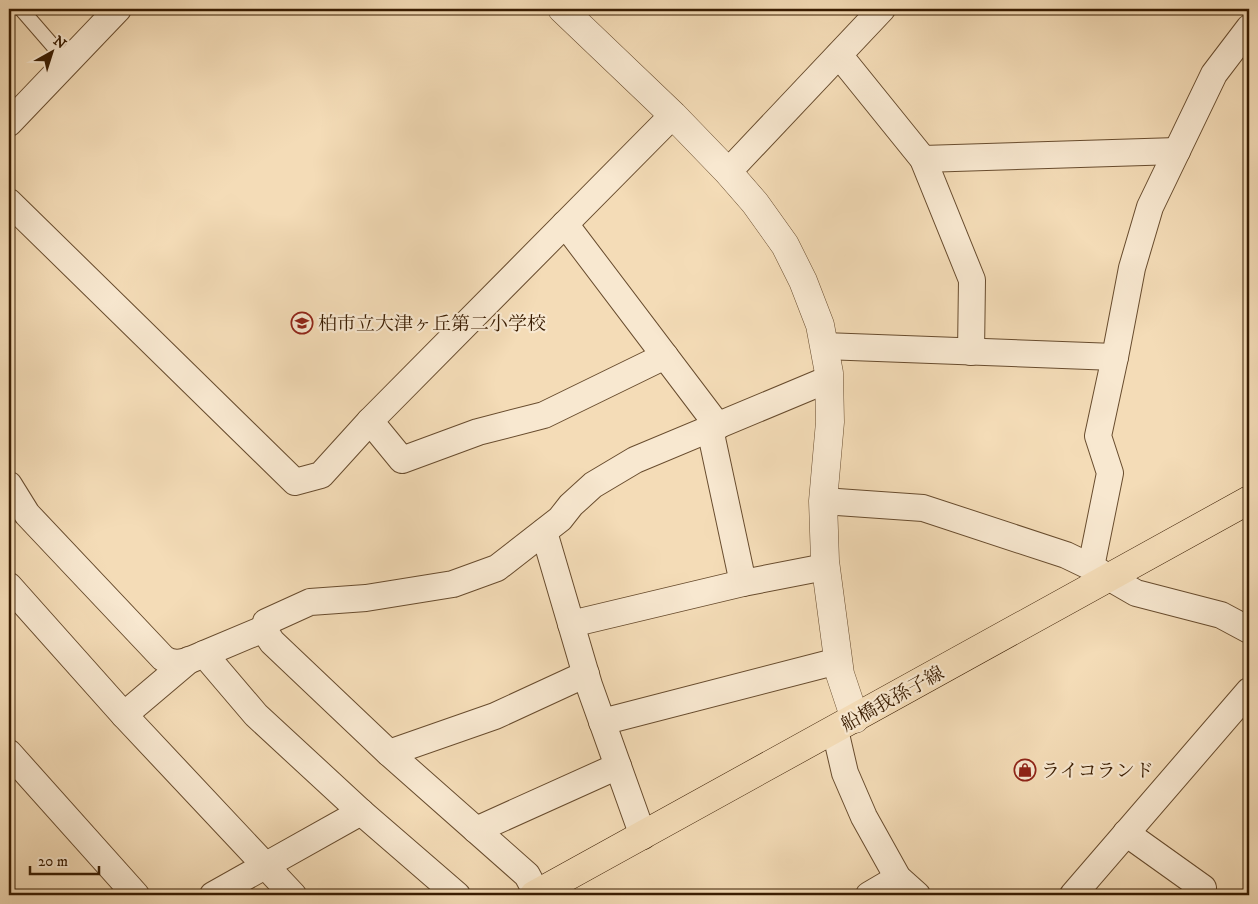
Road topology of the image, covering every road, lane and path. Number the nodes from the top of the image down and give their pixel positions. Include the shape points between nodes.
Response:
1 (21, 9) edge
2 (118, 9) edge
3 (562, 9) edge
4 (882, 9) edge
5 (1249, 28) edge
6 (838, 55) junction
7 (67, 62) junction
8 (673, 115) junction
9 (10, 119) edge
10 (1177, 151) junction
11 (923, 159) junction
12 (728, 172) junction
13 (9, 202) edge
14 (565, 224) junction
15 (824, 346) junction
16 (970, 352) junction
17 (665, 356) junction
18 (1115, 357) junction
19 (829, 379) junction
20 (370, 421) junction
21 (714, 427) junction
22 (9, 485) edge
23 (1249, 500) edge
24 (823, 501) junction
25 (544, 532) junction
26 (825, 567) junction
27 (1100, 572) junction
28 (743, 583) junction
29 (9, 586) edge
30 (571, 624) junction
31 (266, 628) junction
32 (1249, 630) edge
33 (196, 657) junction
34 (838, 661) junction
35 (586, 674) junction
36 (1249, 691) edge
37 (124, 715) junction
38 (602, 722) junction
39 (845, 724) junction
40 (389, 753) junction
41 (9, 754) edge
42 (618, 766) junction
43 (361, 812) junction
44 (476, 830) junction
45 (1126, 833) junction
46 (643, 836) junction
47 (266, 867) junction
48 (898, 878) junction
49 (1203, 888) dead end
50 (136, 895) edge
51 (213, 895) edge
52 (293, 895) edge
53 (457, 895) edge
54 (536, 895) edge
55 (869, 895) edge
56 (917, 895) edge
57 (1073, 895) edge

1 - 7 lane
2 - 7 street
3 - 8 street
4 - 6 street
5 - 10 street via 1214,74
6 - 11 street
6 - 12 street
7 - 9 street
8 - 12 street
8 - 14 street
10 - 11 street
10 - 18 street via 1150,207 1132,268
11 - 16 street via 972,280
12 - 15 street via 755,203 784,245 803,281 820,325
13 - 20 street via 294,482 321,475
14 - 17 street
14 - 20 street
15 - 16 street
15 - 19 street
16 - 18 street
17 - 20 street via 544,415 478,432 402,460
17 - 21 street
18 - 27 street via 1098,436 1110,473
19 - 21 street
19 - 24 street via 830,422
21 - 25 street via 635,460 593,485
21 - 28 street
22 - 33 street via 27,514 163,658 178,664
23 - 27 main road, 船橋我孫子線
24 - 26 street
24 - 27 street via 922,508 1035,544
25 - 30 street
25 - 31 street via 497,568 453,584 366,598 310,602 266,622
26 - 28 street
26 - 34 street
27 - 32 street via 1136,593 1221,615
27 - 39 main road, 船橋我孫子線
28 - 30 street
29 - 37 street
30 - 35 street
31 - 33 street
31 - 40 street via 272,642
33 - 37 street
33 - 43 street
34 - 38 street
34 - 39 street
35 - 38 street
35 - 40 street via 495,716
36 - 45 street
37 - 47 street
38 - 42 street
39 - 46 main road, 船橋我孫子線
39 - 48 street via 846,773 864,817
40 - 44 street
41 - 50 street
42 - 44 street
42 - 46 street
43 - 47 street
43 - 53 street
44 - 54 street via 527,874
45 - 49 street
45 - 57 street
46 - 54 main road, 船橋我孫子線
47 - 51 street
47 - 52 street
48 - 55 street
48 - 56 street

